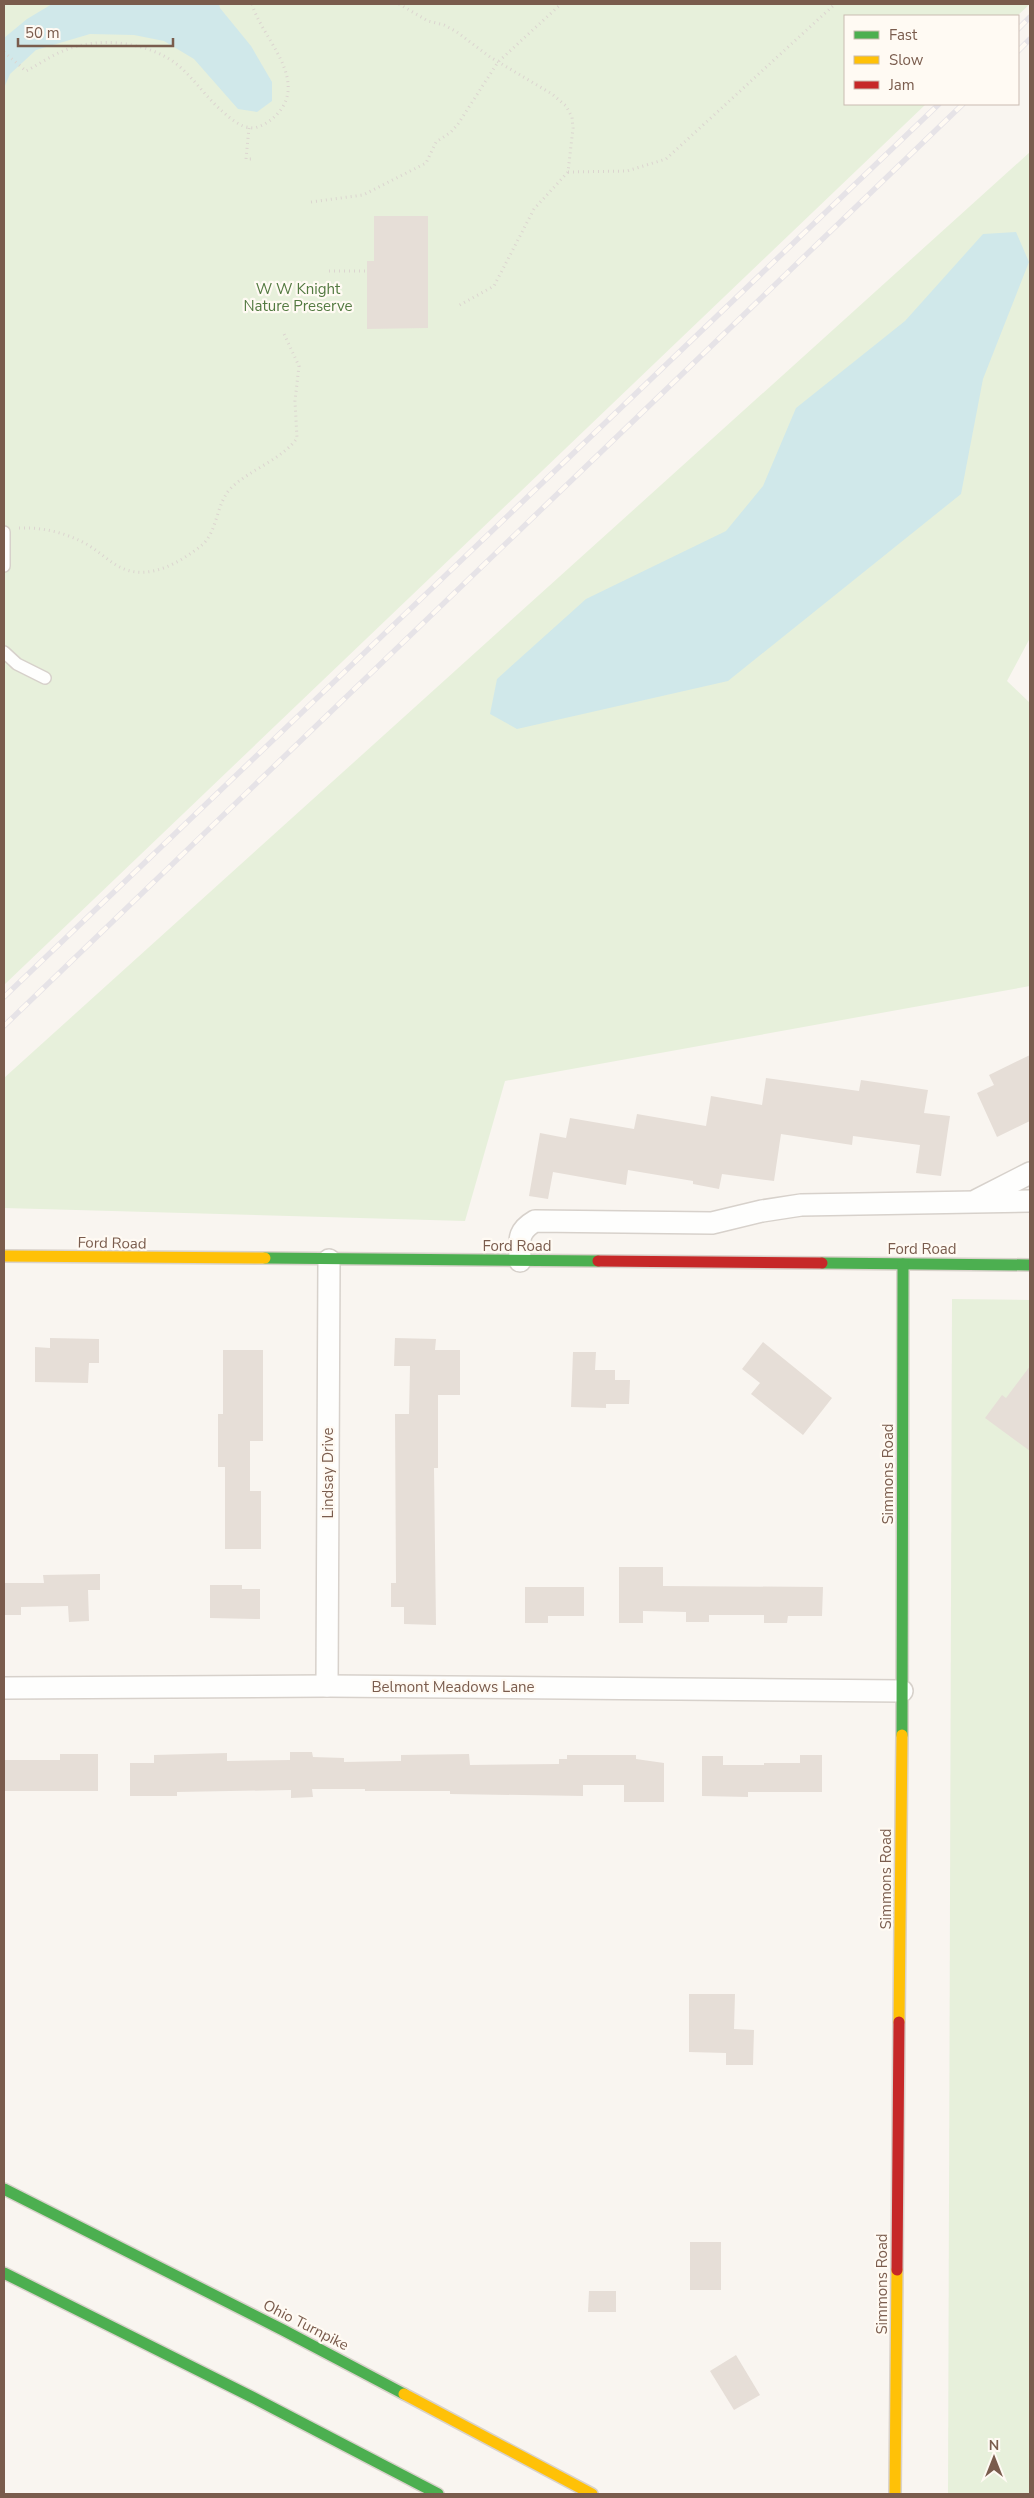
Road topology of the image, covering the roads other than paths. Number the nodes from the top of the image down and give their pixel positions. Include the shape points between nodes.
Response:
1 (8, 530) edge
2 (4, 566) edge
3 (4, 652) edge
4 (45, 678) dead end
5 (1030, 1173) edge
6 (1030, 1201) edge
7 (972, 1202) junction
8 (4, 1256) edge
9 (329, 1260) junction
10 (520, 1261) junction
11 (903, 1264) junction
12 (1030, 1265) edge
13 (327, 1686) junction
14 (4, 1688) edge
15 (902, 1691) junction
16 (4, 2189) edge
17 (4, 2273) edge
18 (438, 2494) edge
19 (592, 2494) edge
20 (895, 2494) edge

1 - 2 lane
3 - 4 lane via 17,664
5 - 7 street
6 - 7 street
7 - 10 street via 802,1205 712,1223 535,1221 524,1228 520,1237
8 - 9 main road, Ford Road
9 - 10 main road, Ford Road
9 - 13 street, Lindsay Drive
10 - 11 main road, Ford Road
11 - 12 main road, Ford Road
11 - 15 main road, Simmons Road
13 - 14 street, Belmont Meadows Lane
13 - 15 street, Belmont Meadows Lane
15 - 20 main road, Simmons Road
16 - 19 main road, Ohio Turnpike via 292,2334
17 - 18 main road

